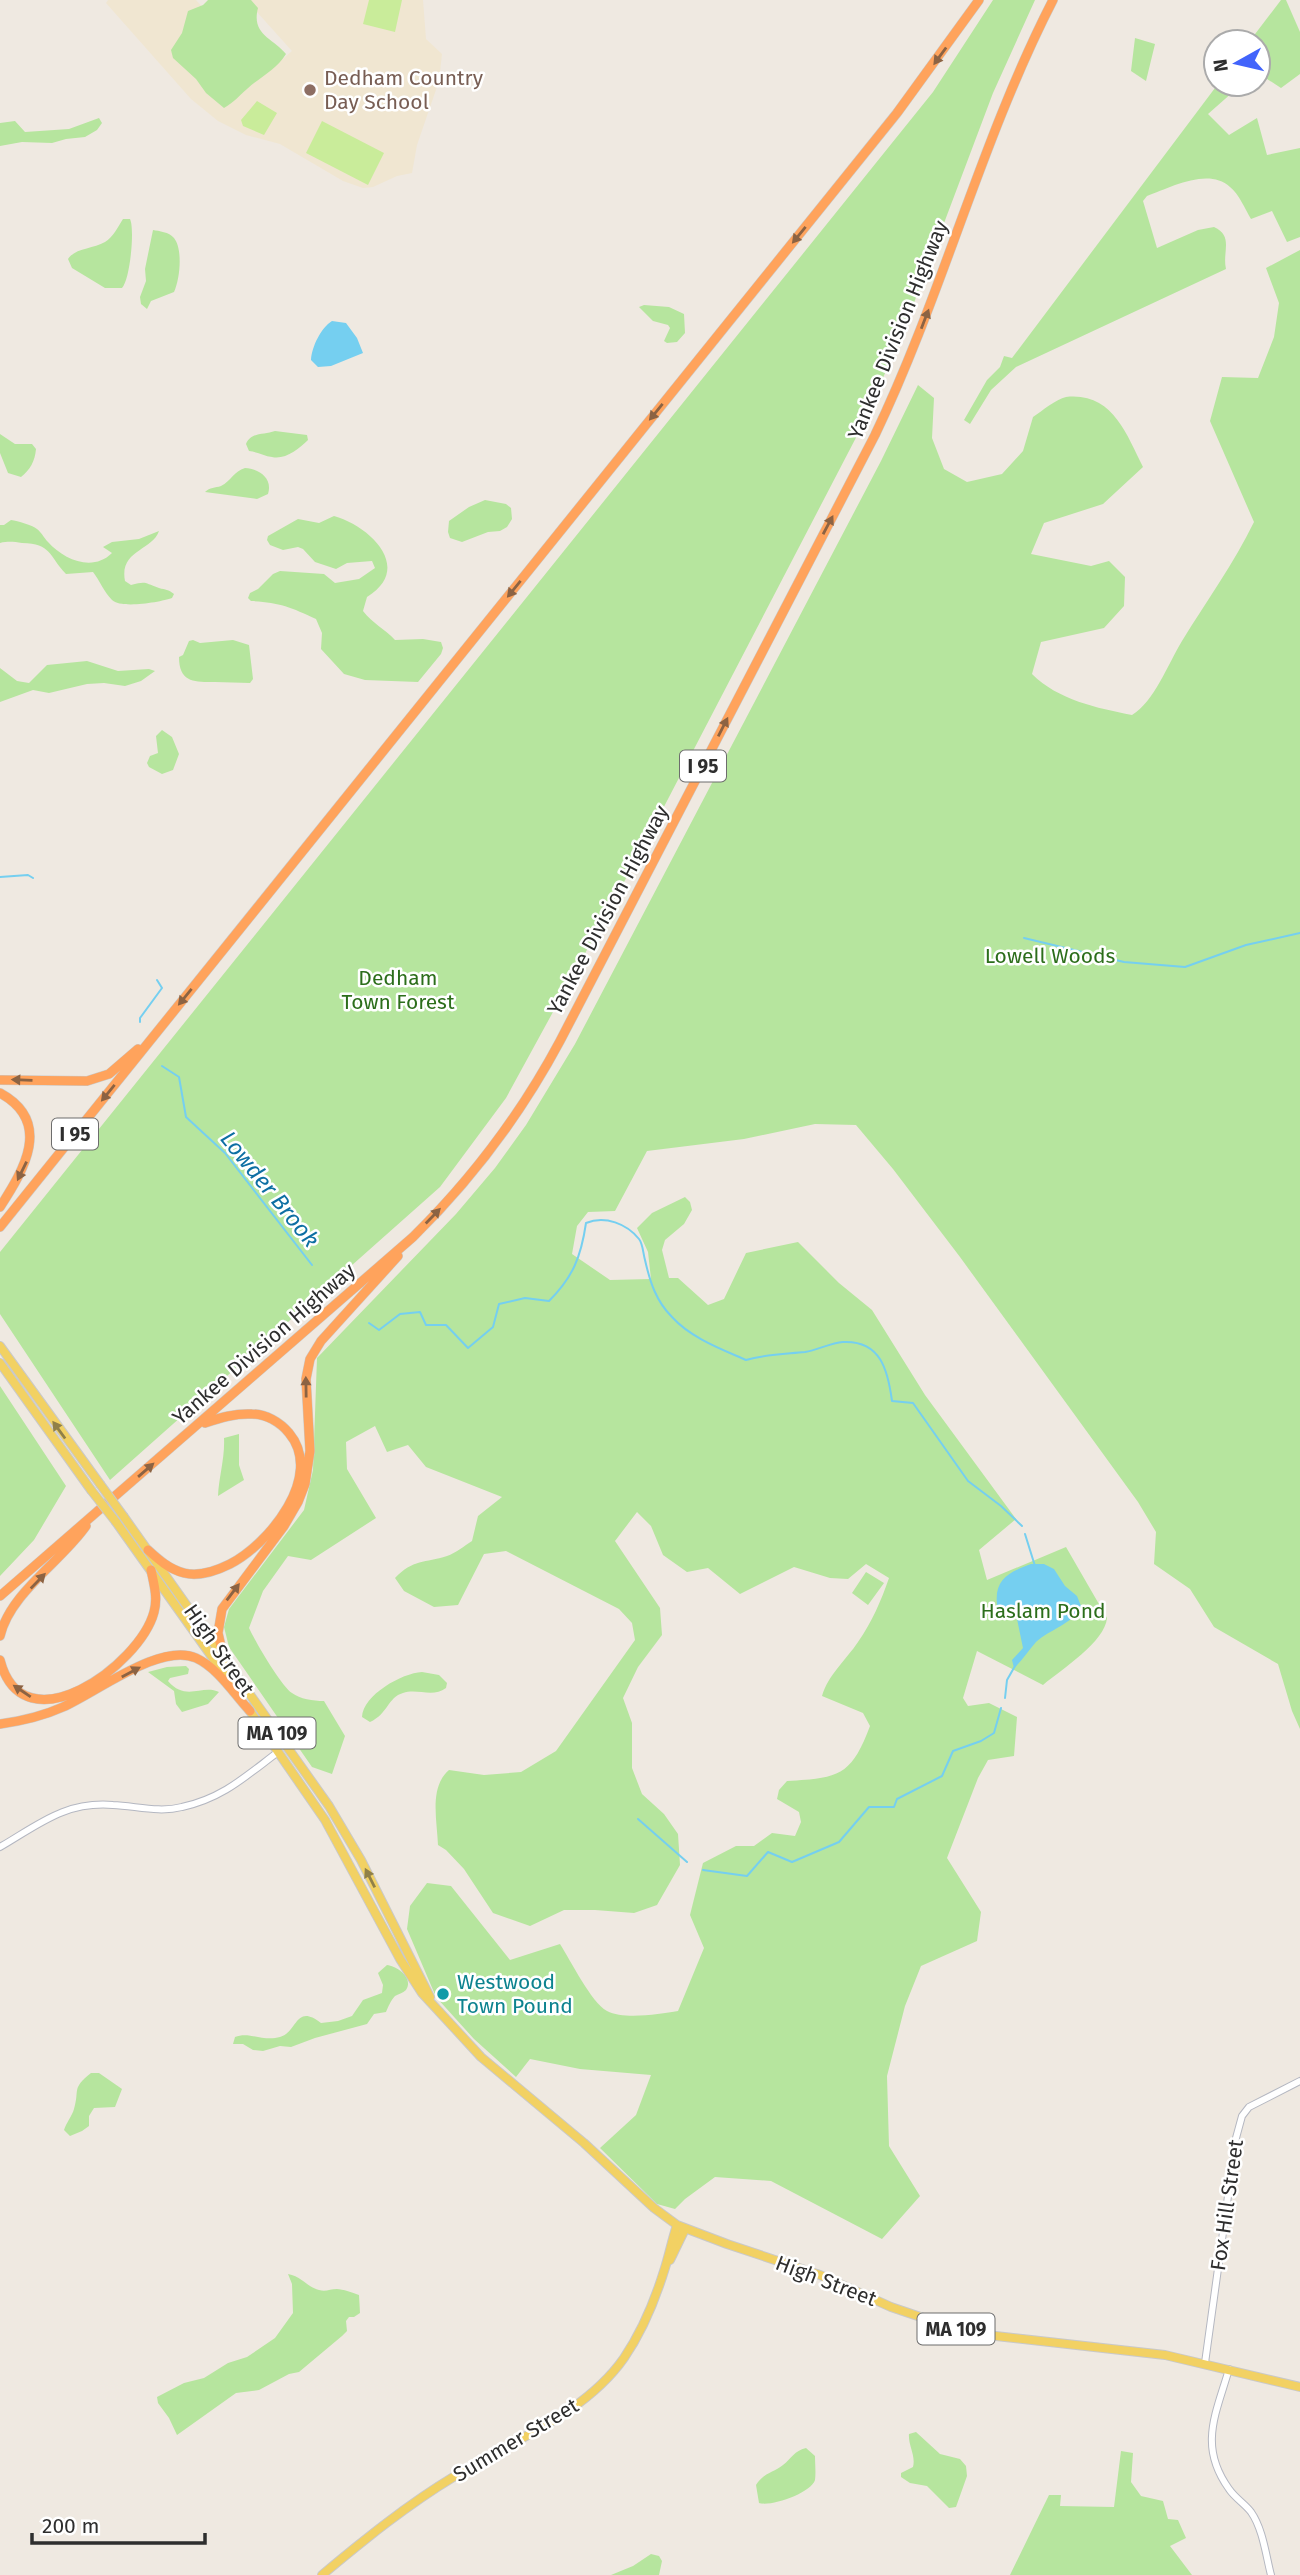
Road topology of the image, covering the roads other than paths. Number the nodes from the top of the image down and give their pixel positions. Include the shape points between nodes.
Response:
1 (979, 0) edge
2 (1053, 0) edge
3 (151, 1040) junction
4 (0, 1080) edge
5 (0, 1093) edge
6 (0, 1207) edge
7 (0, 1227) edge
8 (413, 1237) junction
9 (0, 1346) edge
10 (0, 1363) edge
11 (200, 1424) junction
12 (94, 1514) junction
13 (120, 1519) junction
14 (148, 1550) junction
15 (151, 1570) junction
16 (0, 1596) edge
17 (0, 1636) edge
18 (223, 1655) junction
19 (0, 1660) edge
20 (250, 1711) junction
21 (0, 1724) edge
22 (278, 1752) junction
23 (0, 1847) edge
24 (434, 2006) junction
25 (1300, 2081) edge
26 (681, 2227) junction
27 (1205, 2363) junction
28 (1229, 2370) junction
29 (1300, 2387) edge
30 (322, 2575) edge
31 (1271, 2575) edge

1 -> 3 highway, I 95 via 897,113
8 -> 2 highway, Yankee Division Highway / I 95 via 471,1175 539,1079 840,503 910,358 1008,99
3 -> 4 highway via 109,1074 95,1079
3 -> 7 highway, I 95
5 -> 6 highway via 22,1113 29,1141 25,1165
8 - 11 highway, Yankee Division Highway / I 95
18 -> 8 highway via 218,1633 222,1609 285,1526 305,1484 310,1451 306,1380 310,1359 321,1340
13 -> 9 main road, High Street / MA 109, bridge via 100,1484
10 - 13 main road, High Street / MA 109, bridge via 91,1490
12 -> 11 highway, Yankee Division Highway / I 95
11 - 14 highway via 245,1414 265,1416 280,1424 295,1441 300,1461 292,1497 260,1542 216,1570 178,1571
12 - 16 highway, Yankee Division Highway / I 95
17 -> 12 highway via 13,1607 76,1541
13 - 14 main road, High Street / MA 109
13 - 15 main road, High Street / MA 109
14 - 18 main road, High Street / MA 109
15 -> 19 highway via 156,1598 149,1625 121,1660 81,1690 59,1699 32,1697 12,1684
15 - 20 main road, High Street / MA 109
24 -> 18 main road, High Street / MA 109 via 335,1815
21 -> 20 highway via 52,1712 152,1660 175,1654 207,1665
20 - 22 main road, High Street / MA 109
22 - 23 street via 232,1788 206,1801 171,1809 88,1805 59,1812
22 - 24 main road, High Street / MA 109 via 331,1831 404,1966
24 - 26 main road, High Street / MA 109 via 481,2057
25 - 27 street, Fox Hill Street via 1257,2101 1242,2116
26 - 27 main road, High Street / MA 109 via 953,2328
26 - 30 main road, Summer Street via 634,2341 607,2380 551,2421 405,2508
27 - 28 main road, High Street / MA 109
28 - 29 main road, High Street / MA 109
28 - 31 street via 1212,2428 1212,2453 1229,2489 1251,2512

